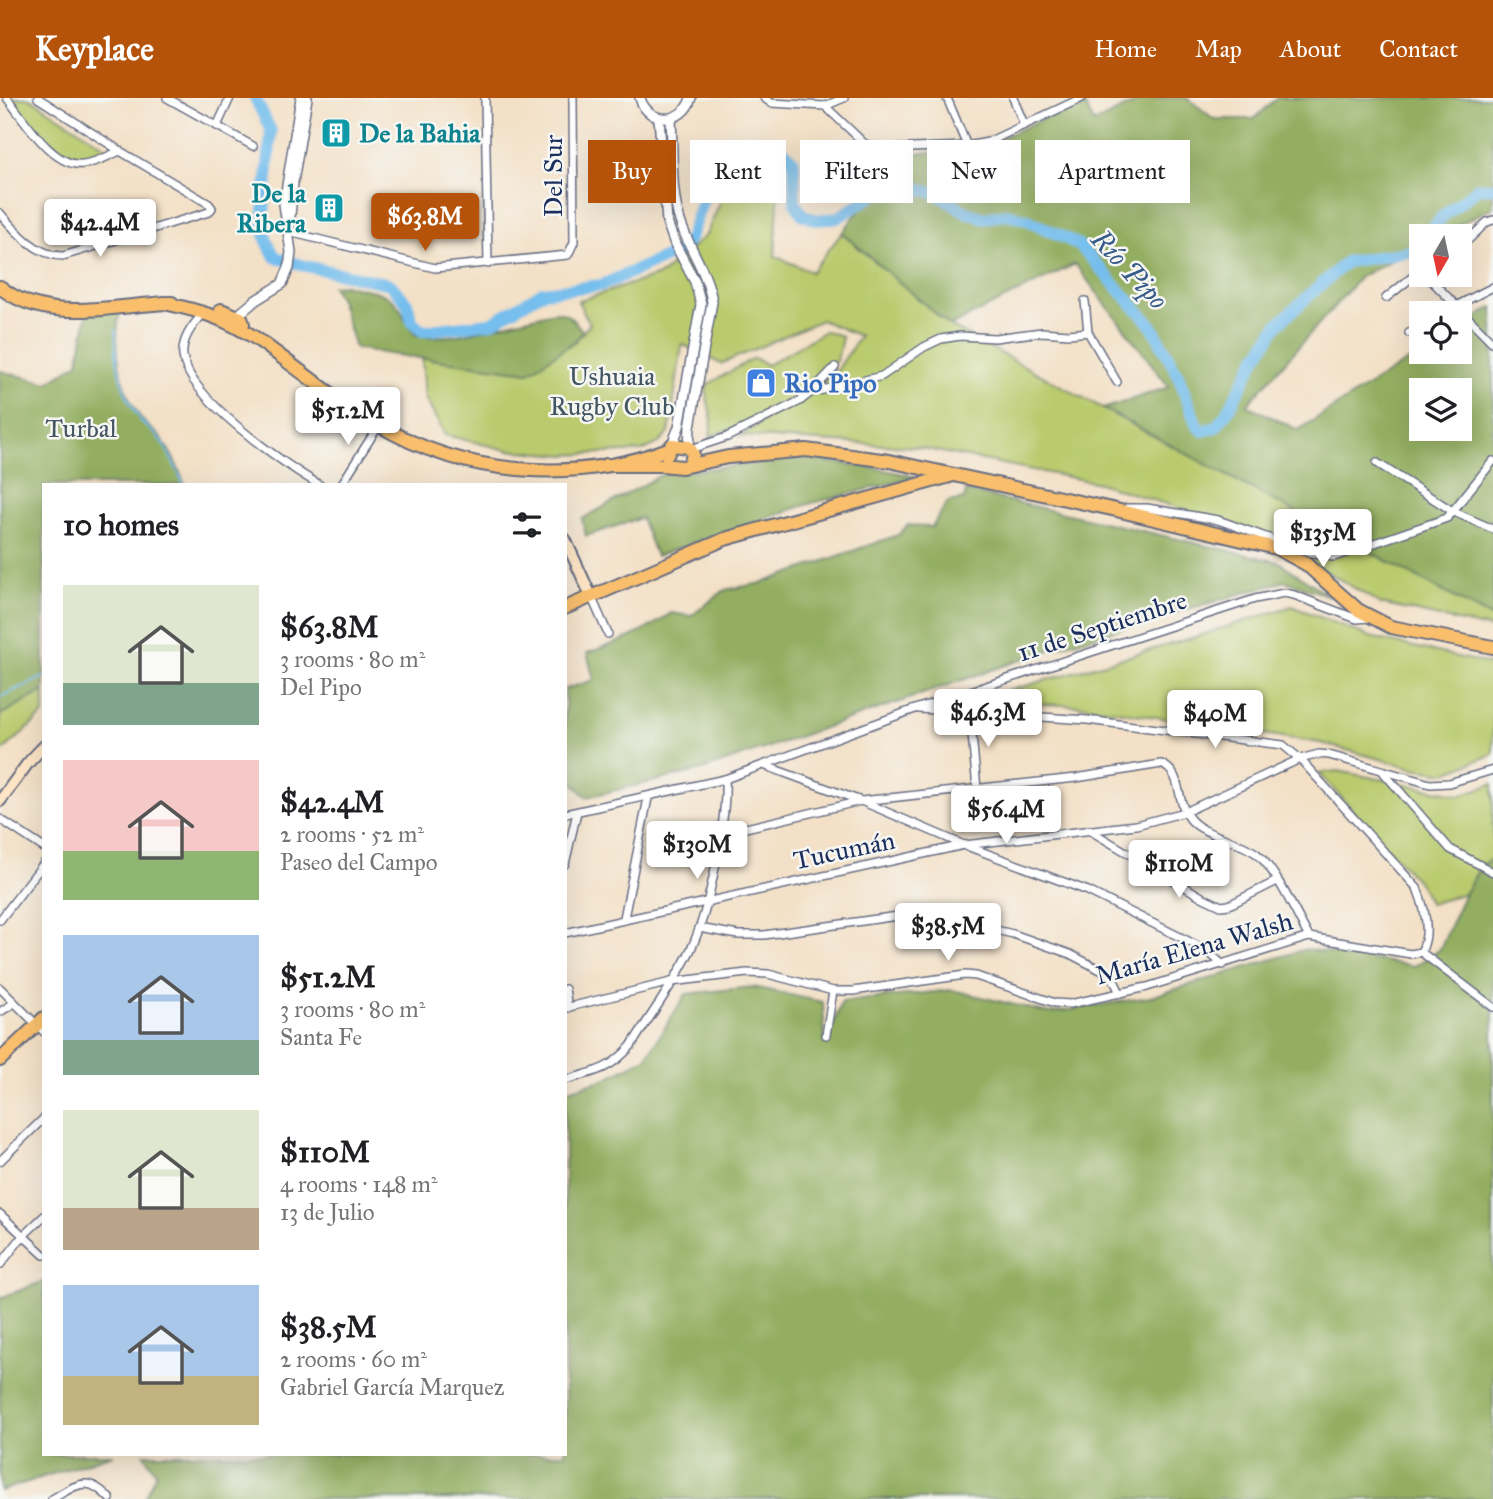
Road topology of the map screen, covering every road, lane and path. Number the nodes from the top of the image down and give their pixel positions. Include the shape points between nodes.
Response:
1 (7, 98) edge
2 (38, 98) edge
3 (167, 98) edge
4 (230, 98) edge
5 (301, 98) edge
6 (307, 98) edge
7 (485, 98) edge
8 (573, 98) edge
9 (640, 98) edge
10 (691, 98) edge
11 (764, 98) edge
12 (844, 98) edge
13 (947, 98) edge
14 (1013, 98) edge
15 (1082, 98) edge
16 (825, 106) junction
17 (302, 110) junction
18 (659, 118) junction
19 (671, 118) junction
20 (1024, 124) junction
21 (217, 126) junction
22 (964, 140) edge
23 (992, 140) edge
24 (253, 146) dead end
25 (927, 147) edge
26 (120, 151) junction
27 (0, 213) edge
28 (1493, 220) edge
29 (289, 232) junction
30 (1472, 236) edge
31 (488, 264) junction
32 (1409, 280) edge
33 (0, 287) edge
34 (1438, 287) edge
35 (1493, 287) edge
36 (1386, 298) dead end
37 (1085, 301) dead end
38 (1451, 301) edge
39 (1463, 301) edge
40 (190, 306) junction
41 (205, 312) junction
42 (238, 321) junction
43 (1472, 322) edge
44 (1088, 332) junction
45 (187, 336) junction
46 (1493, 343) edge
47 (835, 367) dead end
48 (1117, 382) dead end
49 (810, 394) junction
50 (379, 425) junction
51 (670, 447) junction
52 (691, 449) junction
53 (728, 457) junction
54 (1493, 461) edge
55 (1377, 463) dead end
56 (690, 464) junction
57 (606, 465) junction
58 (671, 465) junction
59 (950, 475) junction
60 (317, 483) edge
61 (342, 483) edge
62 (1112, 509) junction
63 (1454, 513) junction
64 (1493, 529) edge
65 (567, 543) edge
66 (591, 596) junction
67 (567, 607) edge
68 (1372, 618) junction
69 (608, 634) dead end
70 (1493, 647) edge
71 (915, 709) junction
72 (970, 712) junction
73 (42, 748) edge
74 (1300, 759) junction
75 (765, 766) junction
76 (1493, 770) edge
77 (1382, 771) junction
78 (725, 779) junction
79 (977, 789) junction
80 (648, 798) junction
81 (0, 801) edge
82 (861, 801) junction
83 (577, 812) junction
84 (1185, 812) junction
85 (567, 814) edge
86 (0, 819) edge
87 (1088, 830) junction
88 (720, 834) junction
89 (964, 845) junction
90 (42, 847) edge
91 (567, 855) edge
92 (42, 866) edge
93 (1493, 872) edge
94 (1277, 881) junction
95 (708, 901) junction
96 (624, 918) junction
97 (0, 920) edge
98 (699, 928) junction
99 (567, 932) edge
100 (1309, 937) junction
101 (1421, 952) junction
102 (1223, 965) junction
103 (671, 982) junction
104 (0, 988) edge
105 (833, 991) junction
106 (1120, 993) junction
107 (14, 1003) junction
108 (1493, 1007) edge
109 (567, 1008) edge
110 (0, 1012) edge
111 (41, 1025) edge
112 (826, 1035) dead end
113 (0, 1060) edge
114 (567, 1079) edge
115 (42, 1120) edge
116 (0, 1161) edge
117 (0, 1214) edge
118 (42, 1218) edge
119 (22, 1237) junction
120 (42, 1253) edge
121 (0, 1265) edge
122 (52, 1499) edge
123 (110, 1499) edge

1 - 26 street via 61,159 85,164
2 - 26 street
3 - 21 street
4 - 21 street
5 - 17 street
6 - 17 street
7 - 31 street
8 - 31 street, Del Sur via 571,252 562,257
9 - 18 street via 645,110
10 - 19 street via 685,110
11 - 16 street via 771,103
12 - 16 street
13 - 22 street
14 - 20 street
15 - 20 street
16 - 25 street via 865,144 883,149
17 - 29 street via 284,204
18 - 19 street
18 - 51 street via 665,211 701,304 679,427
19 - 52 street via 677,209 712,302 690,427
20 - 23 street
21 - 24 street
26 - 27 street via 212,208 63,256 33,244
28 - 30 street
29 - 31 street via 425,268
29 - 42 street via 288,274
32 - 36 street
33 - 40 main road via 29,304 54,309 164,303
34 - 38 street
35 - 39 street
37 - 44 street
40 - 41 main road
40 - 42 main road via 204,305
40 - 45 street
41 - 42 main road
41 - 45 street
42 - 50 main road
43 - 46 street
44 - 48 street
44 - 49 street via 941,339 882,376
45 - 60 street via 185,362 205,393 262,447
47 - 49 street
49 - 52 street via 727,437
50 - 57 main road via 421,446 498,467 555,470
50 - 61 street
51 - 52 main road
51 - 57 main road
51 - 58 main road via 667,458
52 - 53 main road
52 - 56 main road
53 - 56 main road
53 - 59 main road via 785,450 827,451
54 - 63 street
55 - 63 street
56 - 58 main road
57 - 58 main road
59 - 62 main road
59 - 66 main road via 725,539
62 - 63 street via 1147,508 1218,520 1334,557
62 - 68 main road via 1292,556 1318,568
63 - 64 street
65 - 66 main road
66 - 67 main road
66 - 69 street
68 - 70 main road via 1391,627
68 - 71 street, 11 de Septiembre via 1357,619 1294,595 1274,595
71 - 72 street
71 - 75 street, 11 de Septiembre
72 - 74 street via 1117,723 1283,745
72 - 79 street
73 - 81 main road
74 - 77 street, Tucumán via 1329,755
74 - 84 street, Tucumán
74 - 101 street via 1417,888 1426,935
75 - 78 street, 11 de Septiembre
75 - 82 street
76 - 77 street, Tucumán via 1430,784
77 - 93 street via 1450,849
78 - 80 street, 11 de Septiembre
78 - 88 street
79 - 82 street
79 - 84 street via 1161,764 1175,774
80 - 83 street, 11 de Septiembre
80 - 96 street
82 - 88 street
82 - 89 street
83 - 85 street, 11 de Septiembre
83 - 91 street
84 - 87 street, Tucumán via 1136,825
84 - 94 street via 1198,826 1259,855
86 - 90 street
87 - 89 street, Tucumán
87 - 94 street via 1221,906
88 - 95 street
89 - 95 street, Tucumán
89 - 102 street via 1116,904 1206,950
92 - 97 street
94 - 100 street
95 - 96 street, Tucumán
95 - 98 street
96 - 99 street, Tucumán
98 - 103 street
98 - 106 street via 764,935 905,915 935,916 1013,934 1070,954 1112,976
100 - 101 street, María Elena Walsh
100 - 102 street, María Elena Walsh
101 - 108 street
102 - 106 street, María Elena Walsh
103 - 105 street via 747,973
103 - 109 street
103 - 114 street via 631,1046 607,1069
104 - 107 street
105 - 106 street, María Elena Walsh via 965,975 1055,1003
105 - 112 street
107 - 110 street
107 - 111 street
111 - 113 main road
115 - 116 street
117 - 119 street
118 - 119 street
119 - 120 street
119 - 121 street
122 - 123 street via 83,1483 102,1490

